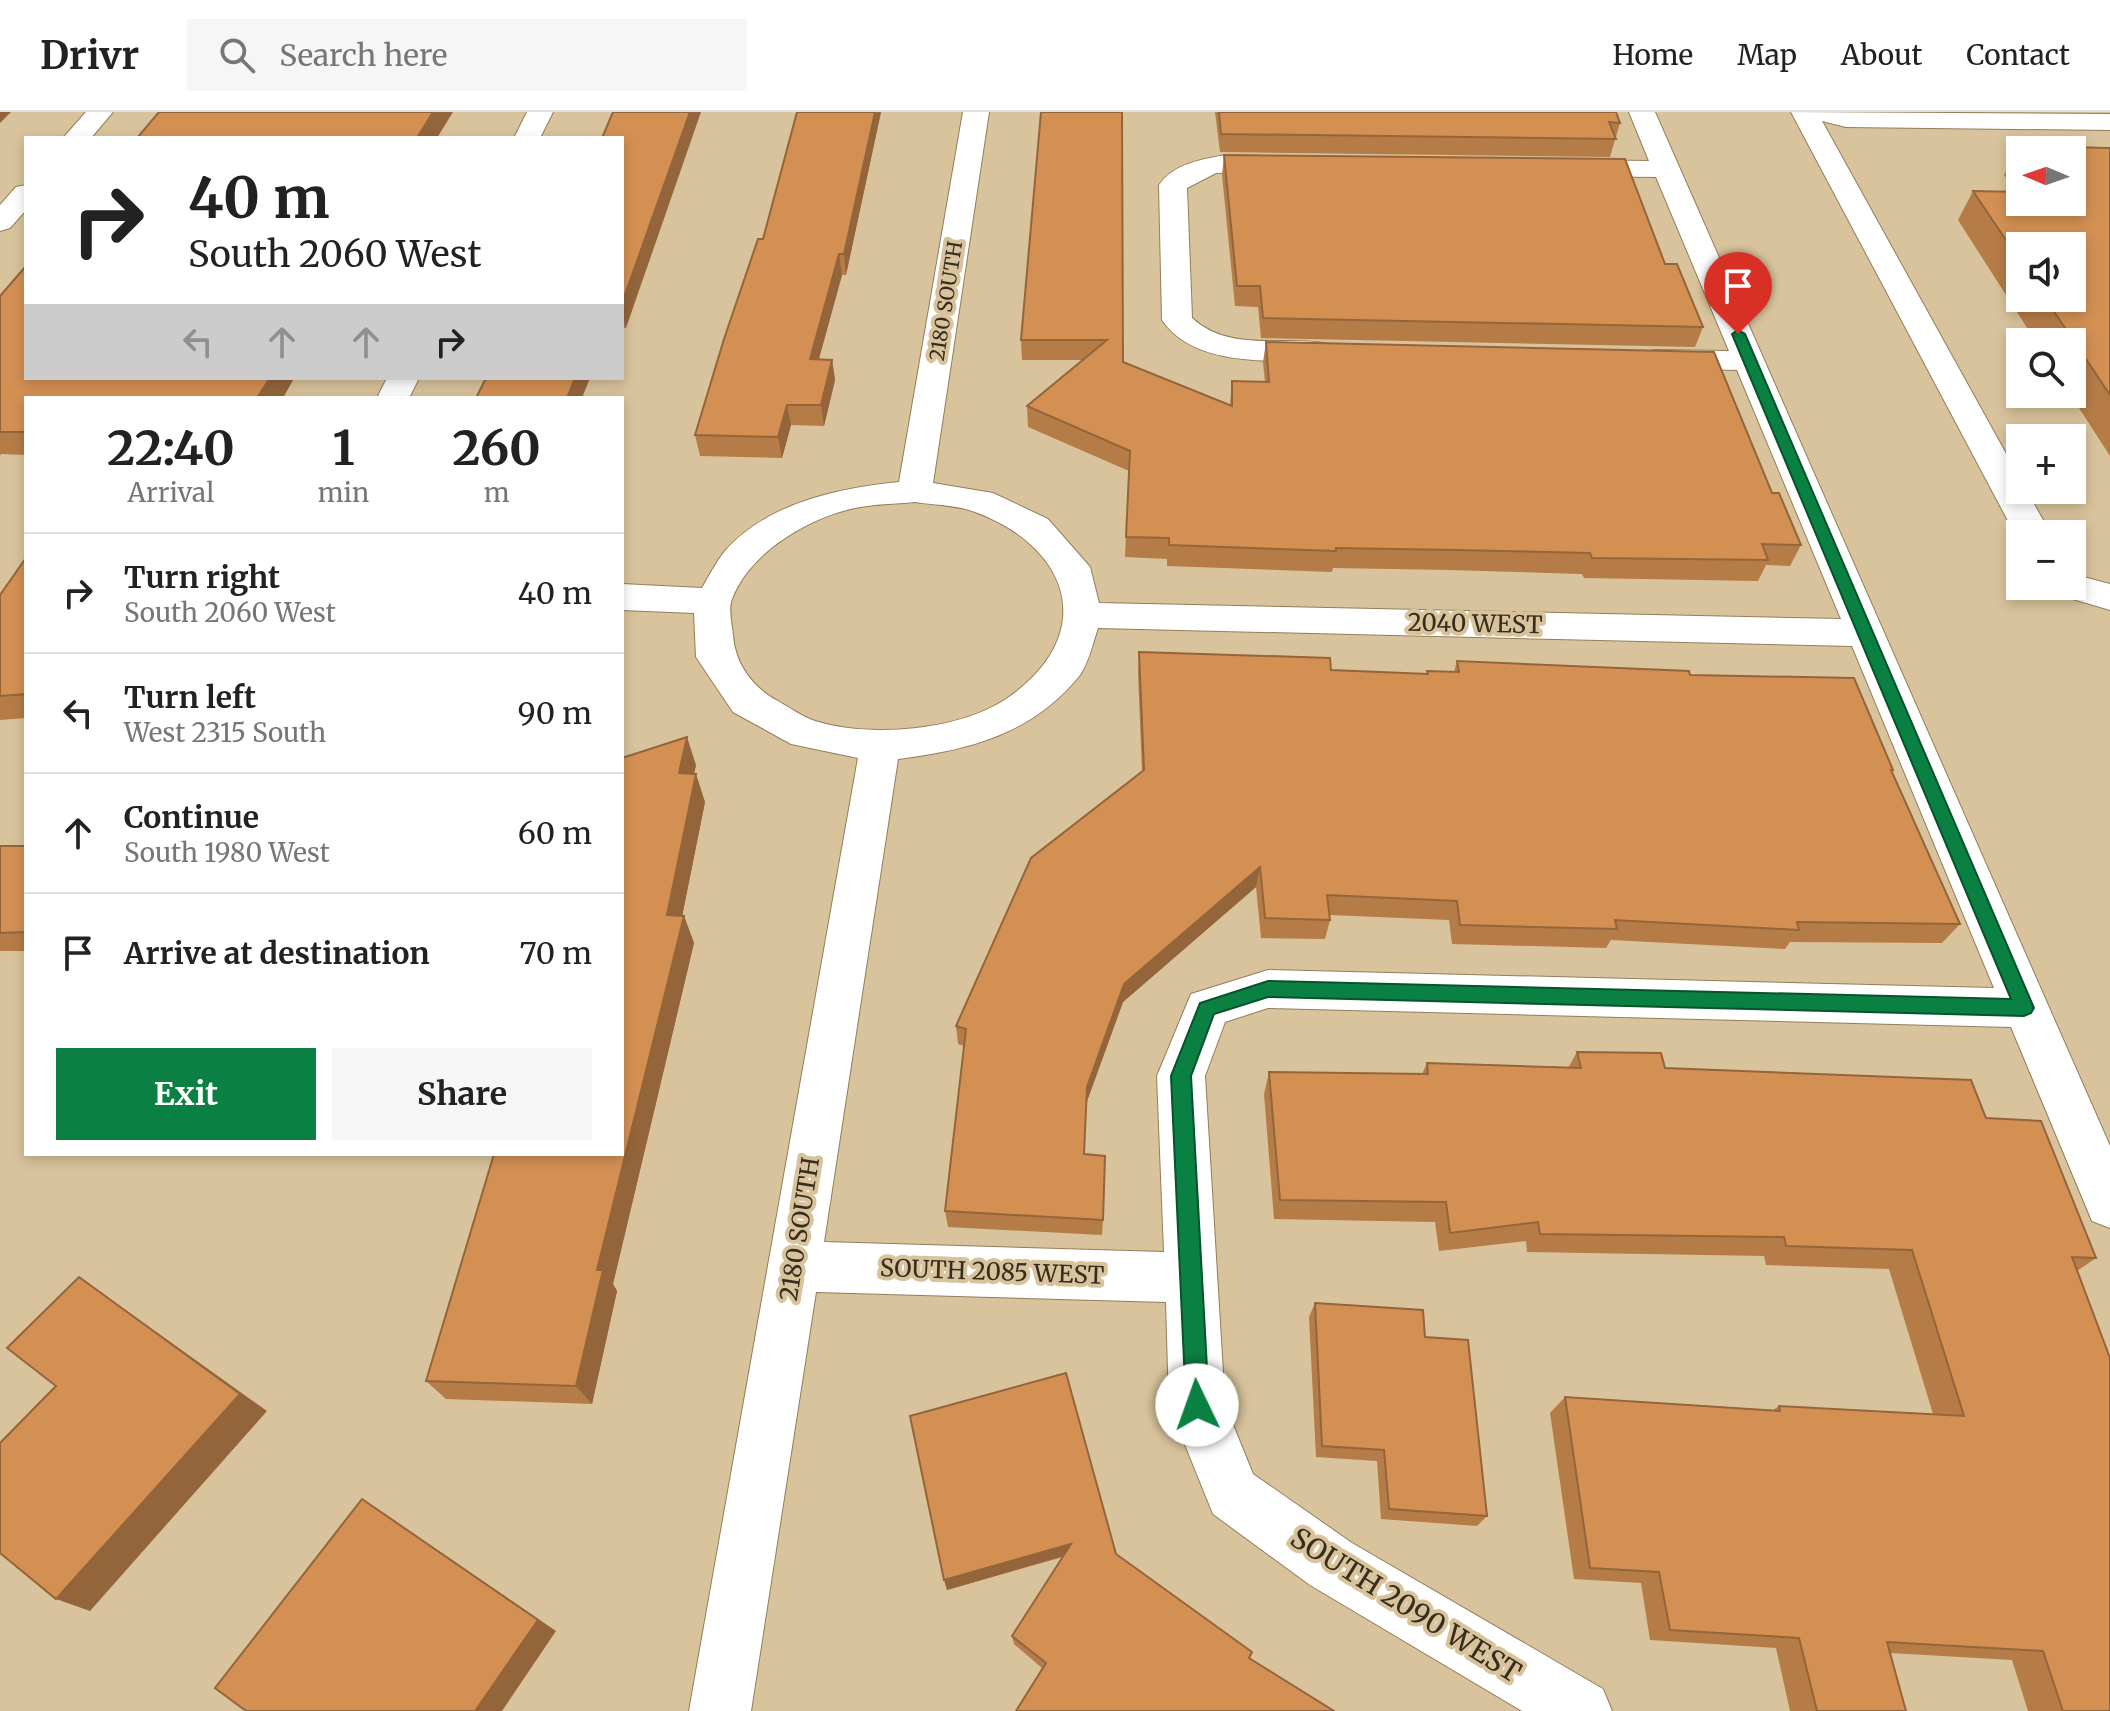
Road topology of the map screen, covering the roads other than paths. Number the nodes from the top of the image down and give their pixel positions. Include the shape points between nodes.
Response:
1 (100, 112) edge
2 (540, 112) edge
3 (976, 112) edge
4 (1642, 112) edge
5 (1804, 112) edge
6 (1816, 112) edge
7 (2110, 122) edge
8 (78, 136) edge
9 (528, 136) edge
10 (1303, 163) edge
11 (1540, 167) edge
12 (1667, 169) junction
13 (24, 195) edge
14 (0, 222) edge
15 (1353, 353) edge
16 (1623, 358) edge
17 (1750, 361) junction
18 (915, 491) junction
19 (2025, 520) edge
20 (2086, 590) edge
21 (624, 597) edge
22 (2110, 597) edge
23 (712, 601) junction
24 (1084, 615) junction
25 (1866, 633) junction
26 (880, 747) junction
27 (2024, 1008) junction
28 (2110, 1204) edge
29 (794, 1266) junction
30 (1191, 1278) junction
31 (720, 1711) edge
32 (1581, 1711) edge

1 - 8 street
2 - 9 street
3 - 18 street, 2180 SOUTH
4 - 12 street
5 - 19 street
6 - 7 street via 1846,119
10 - 15 street via 1219,162 1189,171 1173,185 1177,320 1195,337 1242,350
11 - 12 street
12 - 17 street
13 - 14 street
16 - 17 street
17 - 25 street
18 - 23 street via 848,498 786,521 738,559
18 - 24 street via 981,501 1036,527 1072,567
20 - 22 street
21 - 23 street
23 - 26 street via 715,657 747,702 805,734
24 - 25 street, 2040 WEST
24 - 26 street via 1066,665 1022,708 956,737
25 - 27 street
26 - 29 street, 2180 SOUTH
27 - 28 street
27 - 30 street via 1268,989 1207,1008 1181,1076
29 - 30 street, SOUTH 2085 WEST
29 - 31 street, 2180 SOUTH
30 - 32 street, SOUTH 2090 WEST via 1197,1405 1233,1494 1331,1564

